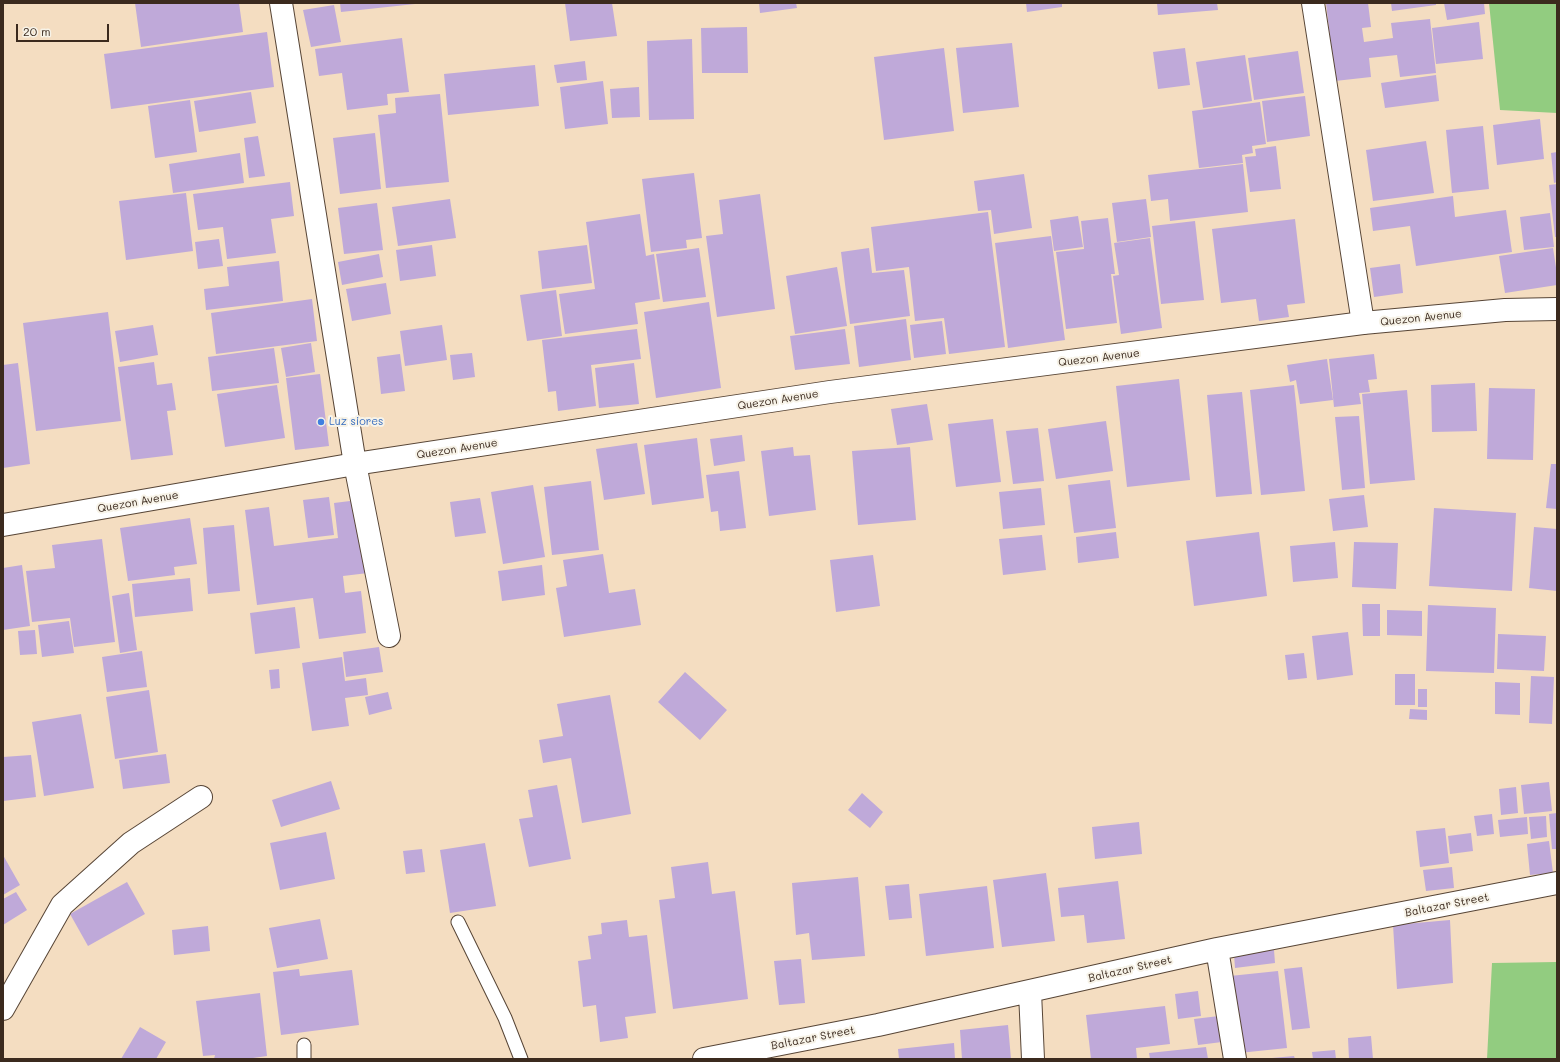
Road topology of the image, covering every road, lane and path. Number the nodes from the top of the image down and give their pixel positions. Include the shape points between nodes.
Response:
1 (281, 3) edge
2 (1313, 3) edge
3 (1557, 309) edge
4 (1363, 324) junction
5 (355, 464) junction
6 (3, 525) edge
7 (389, 636) dead end
8 (202, 797) dead end
9 (1557, 883) edge
10 (458, 922) dead end
11 (1217, 949) junction
12 (1030, 992) junction
13 (3, 1009) edge
14 (304, 1045) dead end
15 (304, 1059) edge
16 (521, 1059) edge
17 (704, 1059) edge
18 (1033, 1059) edge
19 (1235, 1059) edge

1 - 5 street
2 - 4 street
3 - 4 street, Quezon Avenue via 1505,310
4 - 5 street, Quezon Avenue via 830,392
5 - 6 street, Quezon Avenue
5 - 7 street
8 - 13 street via 132,843 62,905
9 - 11 street, Baltazar Street
10 - 16 lane via 505,1018
11 - 12 street, Baltazar Street
11 - 19 street
12 - 17 street, Baltazar Street
12 - 18 street
14 - 15 lane

